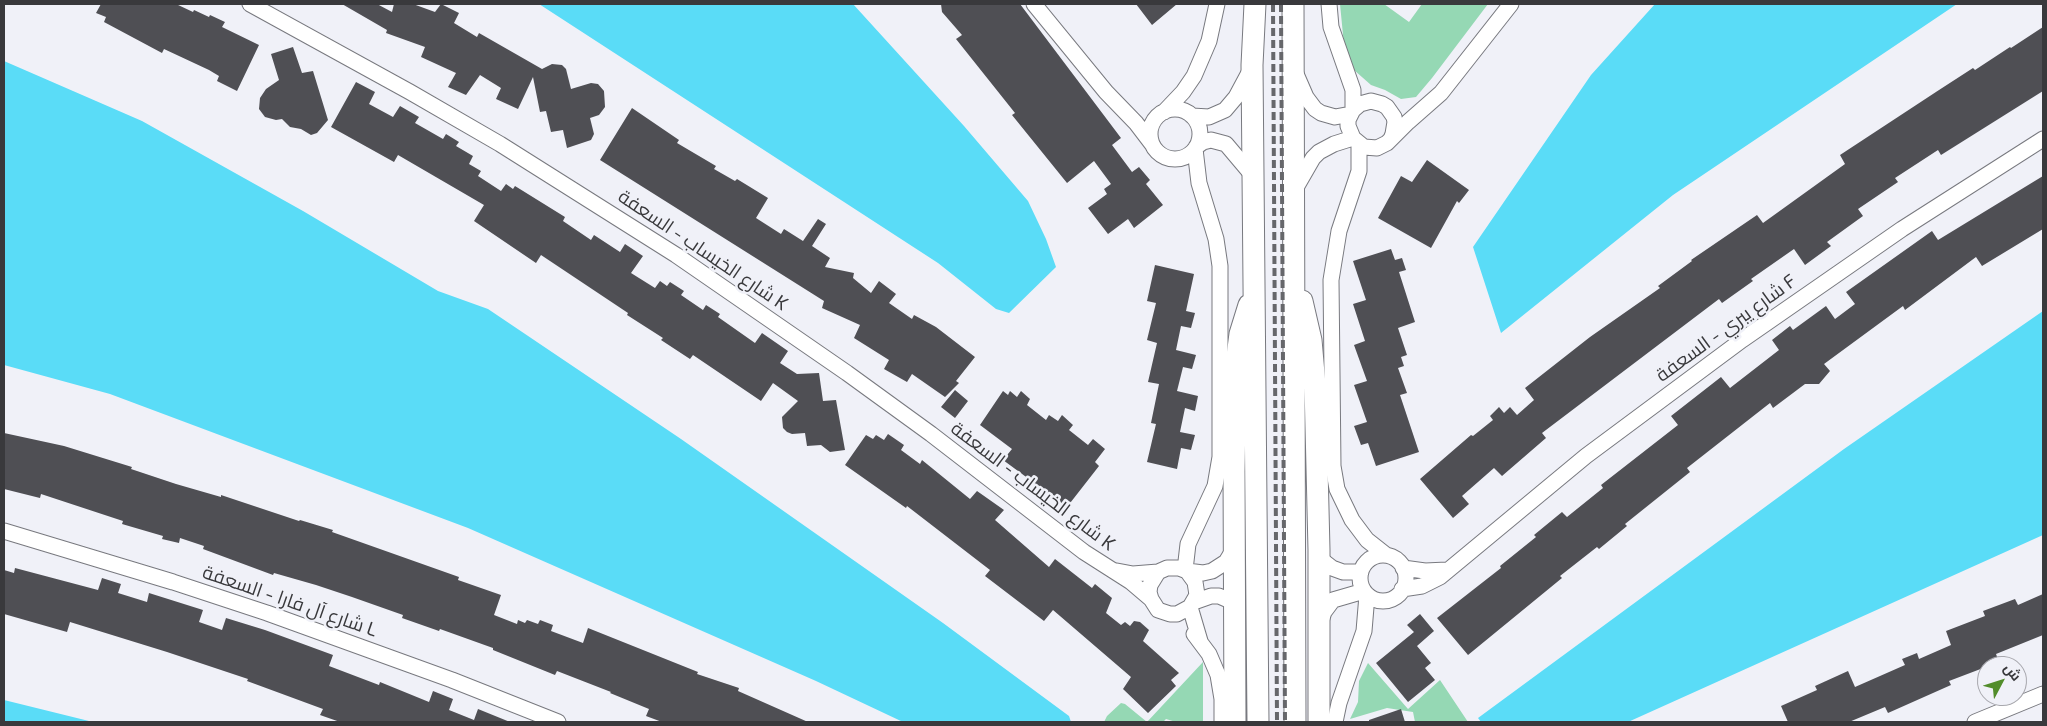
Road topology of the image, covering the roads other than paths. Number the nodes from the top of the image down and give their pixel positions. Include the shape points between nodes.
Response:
1 (250, 4) edge
2 (1034, 4) edge
3 (1217, 4) edge
4 (1255, 4) edge
5 (1293, 4) edge
6 (1329, 4) edge
7 (1511, 4) edge
8 (1344, 62) junction
9 (1252, 65) junction
10 (1293, 66) junction
11 (1194, 76) junction
12 (1377, 102) junction
13 (1120, 105) junction
14 (1427, 105) junction
15 (1391, 111) junction
16 (1352, 112) junction
17 (1161, 114) junction
18 (1191, 115) junction
19 (2043, 139) edge
20 (1356, 141) junction
21 (1387, 142) junction
22 (1152, 144) junction
23 (1196, 148) junction
24 (1171, 159) junction
25 (1253, 176) junction
26 (1357, 180) junction
27 (1293, 192) junction
28 (1202, 194) junction
29 (1294, 273) junction
30 (1255, 291) junction
31 (1352, 520) junction
32 (4, 531) edge
33 (1191, 536) junction
34 (1235, 548) junction
35 (1319, 550) junction
36 (1386, 556) junction
37 (1363, 568) junction
38 (1403, 568) junction
39 (1109, 569) junction
40 (1447, 570) junction
41 (1160, 571) junction
42 (1186, 571) junction
43 (1402, 590) junction
44 (1366, 593) junction
45 (1151, 599) junction
46 (1388, 600) junction
47 (1235, 603) junction
48 (1192, 604) junction
49 (1170, 614) junction
50 (1318, 637) junction
51 (1200, 641) junction
52 (1360, 643) junction
53 (2043, 694) edge
54 (558, 722) edge
55 (1222, 722) edge
56 (1235, 722) edge
57 (1258, 722) edge
58 (1295, 722) edge
59 (1319, 722) edge
60 (1336, 722) edge
61 (1975, 722) edge

1 - 39 street, شارع الخيساب - السعفة K via 500,144 676,255 931,434
2 - 13 street
3 - 11 street via 1209,42
4 - 9 main road
5 - 10 main road
6 - 8 street via 1331,27
7 - 14 street via 1447,86
8 - 12 street via 1361,87
8 - 16 street via 1353,90
9 - 18 street via 1236,97 1225,110 1209,117
9 - 25 main road
10 - 16 street via 1306,97 1320,113 1335,117
10 - 27 main road
11 - 17 street
11 - 18 street via 1188,99
12 - 15 street
12 - 16 street via 1365,102
13 - 17 street via 1138,113
13 - 22 street
14 - 15 street
14 - 21 street
15 - 21 street via 1395,122 1394,134
16 - 20 street via 1348,126
17 - 18 street via 1177,109
17 - 22 street via 1150,129
18 - 23 street via 1200,134
19 - 40 street, شارع يبري - السعفة F via 1894,235 1742,340 1586,456
20 - 21 street via 1371,148
20 - 26 street via 1360,162
20 - 27 street via 1334,144 1319,152
21 - 26 street
22 - 24 street via 1156,151
23 - 24 street via 1184,158
23 - 25 street via 1211,140 1226,144
23 - 28 street
24 - 28 street via 1190,174
25 - 30 main road
26 - 31 street via 1339,231 1331,280 1333,466 1339,494
27 - 29 main road
28 - 33 street via 1216,239 1220,266 1220,458 1215,486
29 - 35 main road via 1314,362
29 - 58 main road
30 - 34 main road via 1240,334 1236,364
30 - 57 main road
31 - 36 street via 1367,540
31 - 37 street via 1360,542
32 - 54 street, شارع آل فارا - السعفة L via 267,613
33 - 41 street
33 - 42 street via 1186,553
34 - 42 street via 1220,568 1203,573
34 - 47 main road
35 - 37 street via 1323,561 1332,568 1343,572
35 - 50 main road
36 - 37 street via 1374,556
36 - 38 street
37 - 44 street via 1360,578
38 - 40 street
38 - 43 street via 1405,583
39 - 41 street, شارع الخيساب - السعفة K via 1133,574
39 - 45 street, شارع الخيساب - السعفة K
40 - 43 street, شارع يبري - السعفة F via 1427,584
41 - 42 street via 1173,567
41 - 45 street via 1150,584
42 - 48 street via 1195,582 1197,595
43 - 46 street
44 - 46 street via 1377,600
44 - 50 street via 1340,597 1328,606
44 - 52 street via 1366,619
45 - 49 street via 1158,610
46 - 52 street
47 - 48 street via 1210,596
47 - 56 main road
48 - 49 street via 1178,614
48 - 51 street
49 - 51 street
50 - 59 main road
51 - 55 street via 1218,675
52 - 60 street via 1339,702
53 - 61 street

